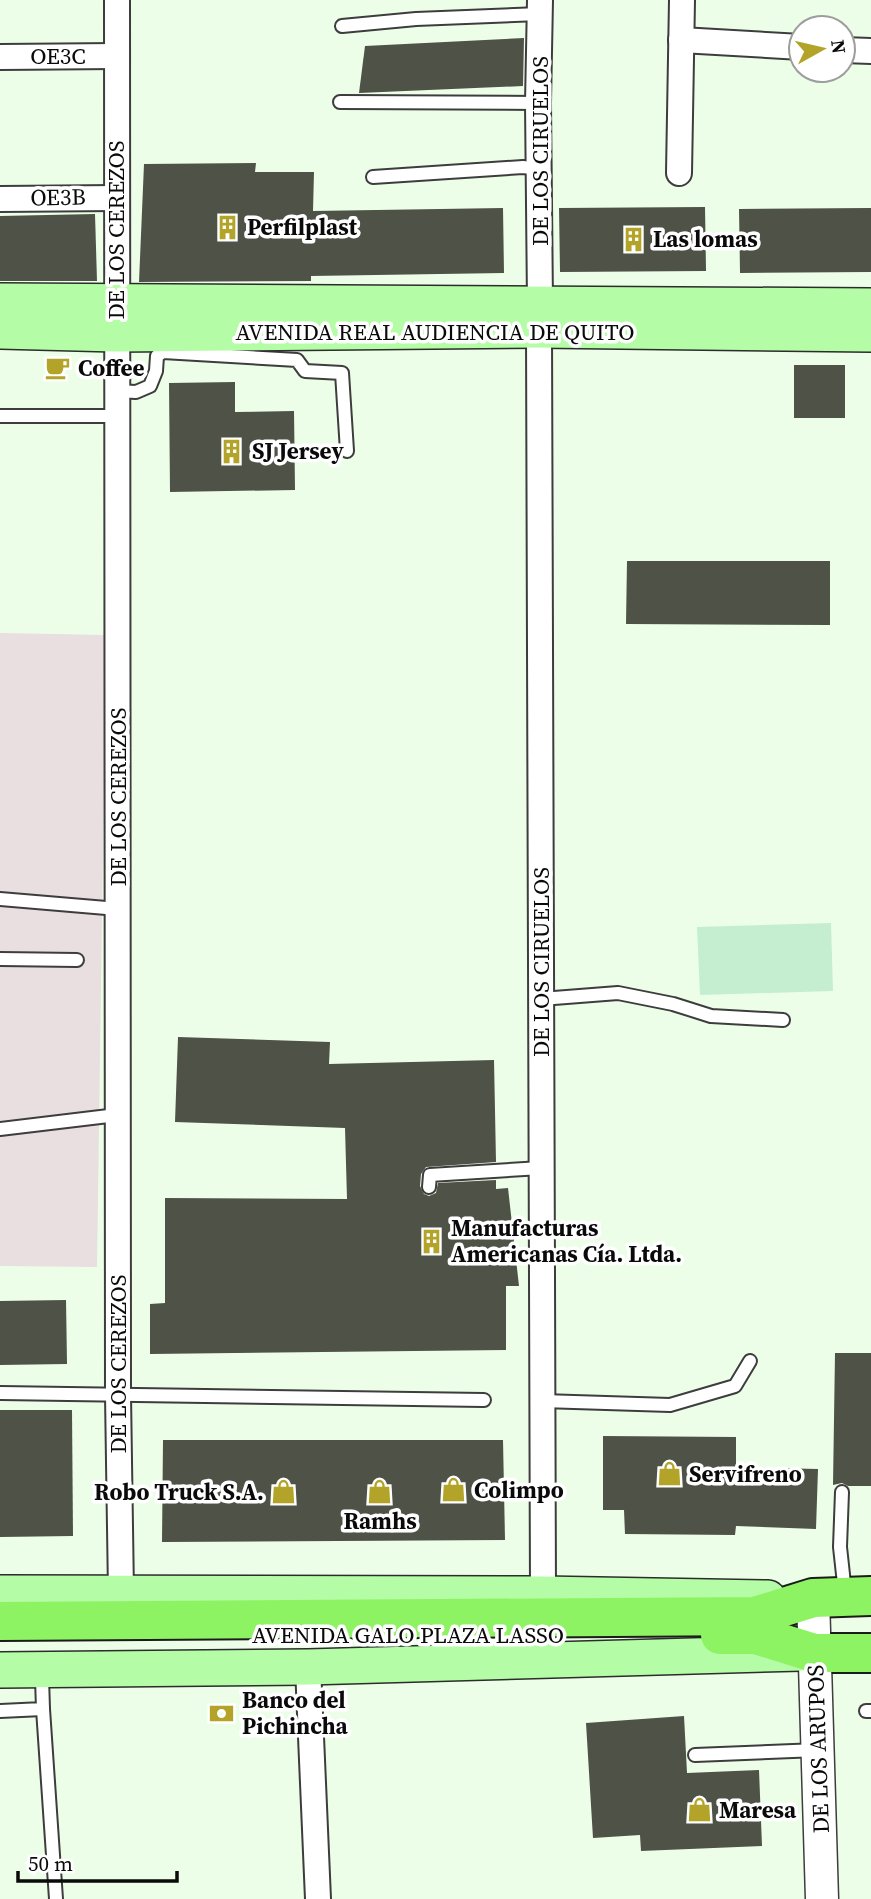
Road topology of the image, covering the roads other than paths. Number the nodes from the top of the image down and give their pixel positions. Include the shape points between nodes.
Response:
1 (117, 0) edge
2 (682, 0) edge
3 (540, 7) edge
4 (342, 26) dead end
5 (681, 40) junction
6 (787, 46) edge
7 (117, 56) junction
8 (0, 57) edge
9 (340, 102) dead end
10 (538, 103) junction
11 (539, 169) junction
12 (679, 173) dead end
13 (373, 177) dead end
14 (0, 198) edge
15 (116, 198) junction
16 (0, 301) edge
17 (871, 306) edge
18 (539, 316) junction
19 (116, 318) junction
20 (0, 331) edge
21 (871, 334) edge
22 (116, 391) junction
23 (0, 416) edge
24 (116, 416) junction
25 (347, 450) dead end
26 (0, 899) edge
27 (118, 909) junction
28 (0, 959) edge
29 (77, 960) dead end
30 (541, 999) junction
31 (783, 1020) dead end
32 (117, 1115) junction
33 (0, 1129) edge
34 (541, 1168) junction
35 (429, 1187) dead end
36 (750, 1361) dead end
37 (0, 1392) edge
38 (118, 1395) junction
39 (484, 1400) dead end
40 (542, 1401) junction
41 (842, 1492) dead end
42 (0, 1593) edge
43 (121, 1593) junction
44 (543, 1594) junction
45 (843, 1597) edge
46 (0, 1621) edge
47 (0, 1639) edge
48 (814, 1653) junction
49 (871, 1653) edge
50 (308, 1667) junction
51 (44, 1670) junction
52 (0, 1671) edge
53 (43, 1709) junction
54 (0, 1711) edge
55 (818, 1750) junction
56 (695, 1755) dead end
57 (56, 1899) edge
58 (318, 1899) edge
59 (822, 1899) edge

1 - 7 street, DE LOS CEREZOS
2 - 5 street
3 - 4 lane
3 - 10 street, DE LOS CIRUELOS
5 - 6 street
5 - 12 street
7 - 8 street, OE3C
7 - 15 street, DE LOS CEREZOS
9 - 10 lane
10 - 11 street, DE LOS CIRUELOS
11 - 13 lane
11 - 18 street, DE LOS CIRUELOS
14 - 15 street, OE3B
15 - 19 street, DE LOS CEREZOS
16 - 19 main road, AVENIDA REAL AUDIENCIA DE QUITO
17 - 18 main road, AVENIDA REAL AUDIENCIA DE QUITO
18 - 19 main road, AVENIDA REAL AUDIENCIA DE QUITO
18 - 21 main road, AVENIDA REAL AUDIENCIA DE QUITO
18 - 30 street, DE LOS CIRUELOS
19 - 20 main road, AVENIDA REAL AUDIENCIA DE QUITO
19 - 22 street, DE LOS CEREZOS
22 - 24 street, DE LOS CEREZOS
22 - 25 lane via 136,392 150,386 157,356 163,352 297,360 305,371 342,373
23 - 24 lane
24 - 27 street, DE LOS CEREZOS
26 - 27 lane
27 - 32 street, DE LOS CEREZOS
28 - 29 lane
30 - 31 lane via 618,993 711,1016
30 - 34 street, DE LOS CIRUELOS
32 - 33 lane
32 - 38 street, DE LOS CEREZOS
34 - 35 lane via 430,1175
34 - 40 street, DE LOS CIRUELOS
36 - 40 lane via 735,1386 670,1405
37 - 38 lane
38 - 39 lane
38 - 43 street, DE LOS CEREZOS
40 - 44 street, DE LOS CIRUELOS
41 - 45 lane
42 - 43 main road, AVENIDA GALO PLAZA LASSO
43 - 44 main road, AVENIDA GALO PLAZA LASSO
44 - 45 main road, AVENIDA GALO PLAZA LASSO
45 - 46 main road, AVENIDA GALO PLAZA LASSO via 755,1616
45 - 48 street, DE LOS ARUPOS
47 - 48 main road, AVENIDA GALO PLAZA LASSO via 756,1635
48 - 49 main road, AVENIDA GALO PLAZA LASSO
48 - 50 main road, AVENIDA GALO PLAZA LASSO
48 - 55 street, DE LOS ARUPOS
50 - 51 main road, AVENIDA GALO PLAZA LASSO
50 - 58 street
51 - 52 main road, AVENIDA GALO PLAZA LASSO
51 - 53 lane
53 - 54 lane
53 - 57 lane
55 - 56 lane
55 - 59 street, DE LOS ARUPOS

